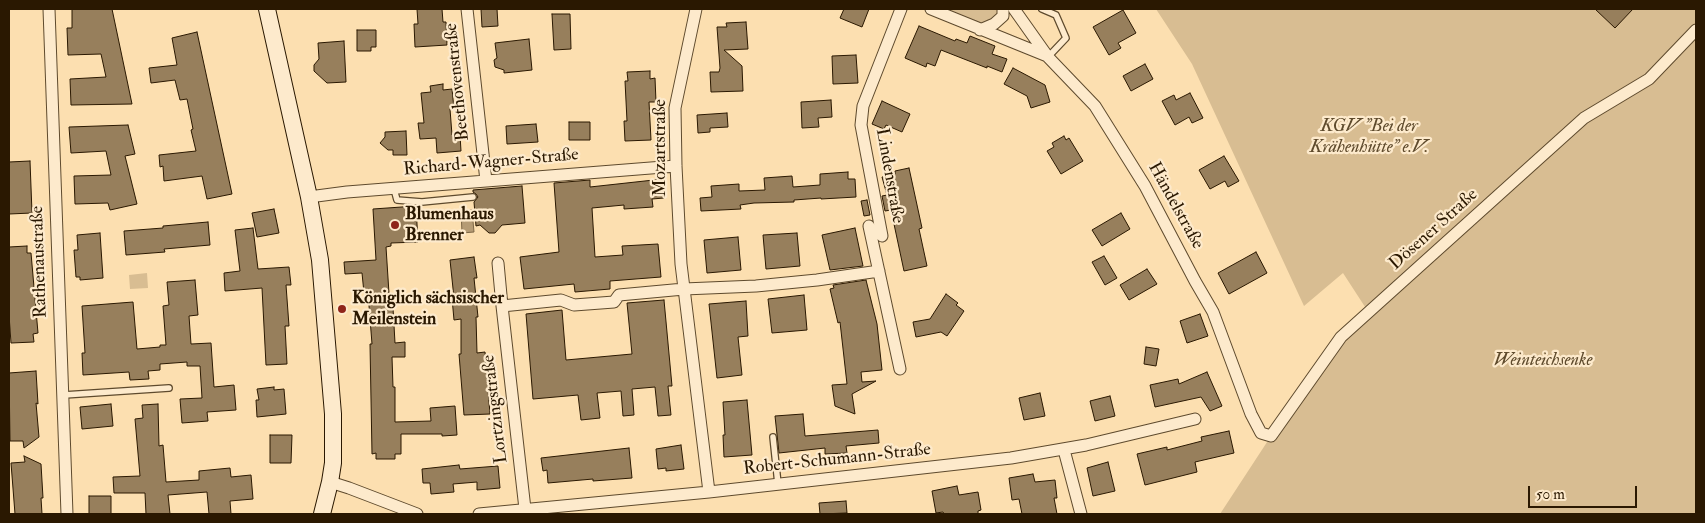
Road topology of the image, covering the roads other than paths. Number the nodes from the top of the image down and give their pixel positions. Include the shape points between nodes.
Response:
1 (49, 9) edge
2 (266, 9) edge
3 (467, 9) edge
4 (696, 9) edge
5 (901, 9) edge
6 (931, 9) edge
7 (1004, 9) edge
8 (1014, 9) edge
9 (1042, 9) edge
10 (980, 30) junction
11 (1696, 30) edge
12 (1048, 56) junction
13 (676, 166) junction
14 (486, 181) junction
15 (394, 188) junction
16 (309, 196) junction
17 (474, 197) dead end
18 (870, 226) dead end
19 (882, 236) dead end
20 (498, 263) dead end
21 (879, 271) junction
22 (684, 289) junction
23 (502, 306) junction
24 (900, 369) dead end
25 (169, 388) dead end
26 (64, 395) junction
27 (1195, 419) dead end
28 (1271, 436) joint
29 (773, 437) dead end
30 (1064, 450) junction
31 (330, 482) junction
32 (778, 484) junction
33 (709, 492) junction
34 (525, 509) junction
35 (67, 514) edge
36 (322, 514) edge
37 (417, 514) edge
38 (479, 514) edge
39 (1081, 514) edge

1 - 26 street, Rathenaustraße
2 - 16 main road
3 - 14 street, Beethovenstraße
4 - 13 street, Mozartstraße via 675,108
5 - 19 street, Lindenstraße via 863,106 861,125
6 - 10 street
7 - 10 street via 994,24
8 - 12 street, Händelstraße
9 - 12 lane via 1056,15 1066,38
10 - 12 street
11 - 28 street, Dösener Straße via 1649,79 1584,118 1342,337
12 - 28 street, Händelstraße via 1095,106 1145,186 1213,312 1260,433
13 - 14 street, Richard-Wagner-Straße
13 - 22 street, Mozartstraße
14 - 15 street, Richard-Wagner-Straße
15 - 16 street, Richard-Wagner-Straße
15 - 17 lane via 397,200 422,202
16 - 31 main road via 320,260 333,414
18 - 21 street
20 - 23 street, Lortzingstraße
21 - 22 street via 765,285
21 - 24 street
22 - 23 street via 619,295 614,302 574,305 561,300
22 - 33 street, Mozartstraße
23 - 34 street, Lortzingstraße
25 - 26 lane
26 - 35 street, Rathenaustraße
27 - 30 street, Robert-Schumann-Straße
29 - 32 lane
30 - 32 street, Robert-Schumann-Straße
30 - 39 street
31 - 36 main road
31 - 37 street
32 - 33 street, Robert-Schumann-Straße
33 - 34 street, Robert-Schumann-Straße
34 - 38 street, Robert-Schumann-Straße

